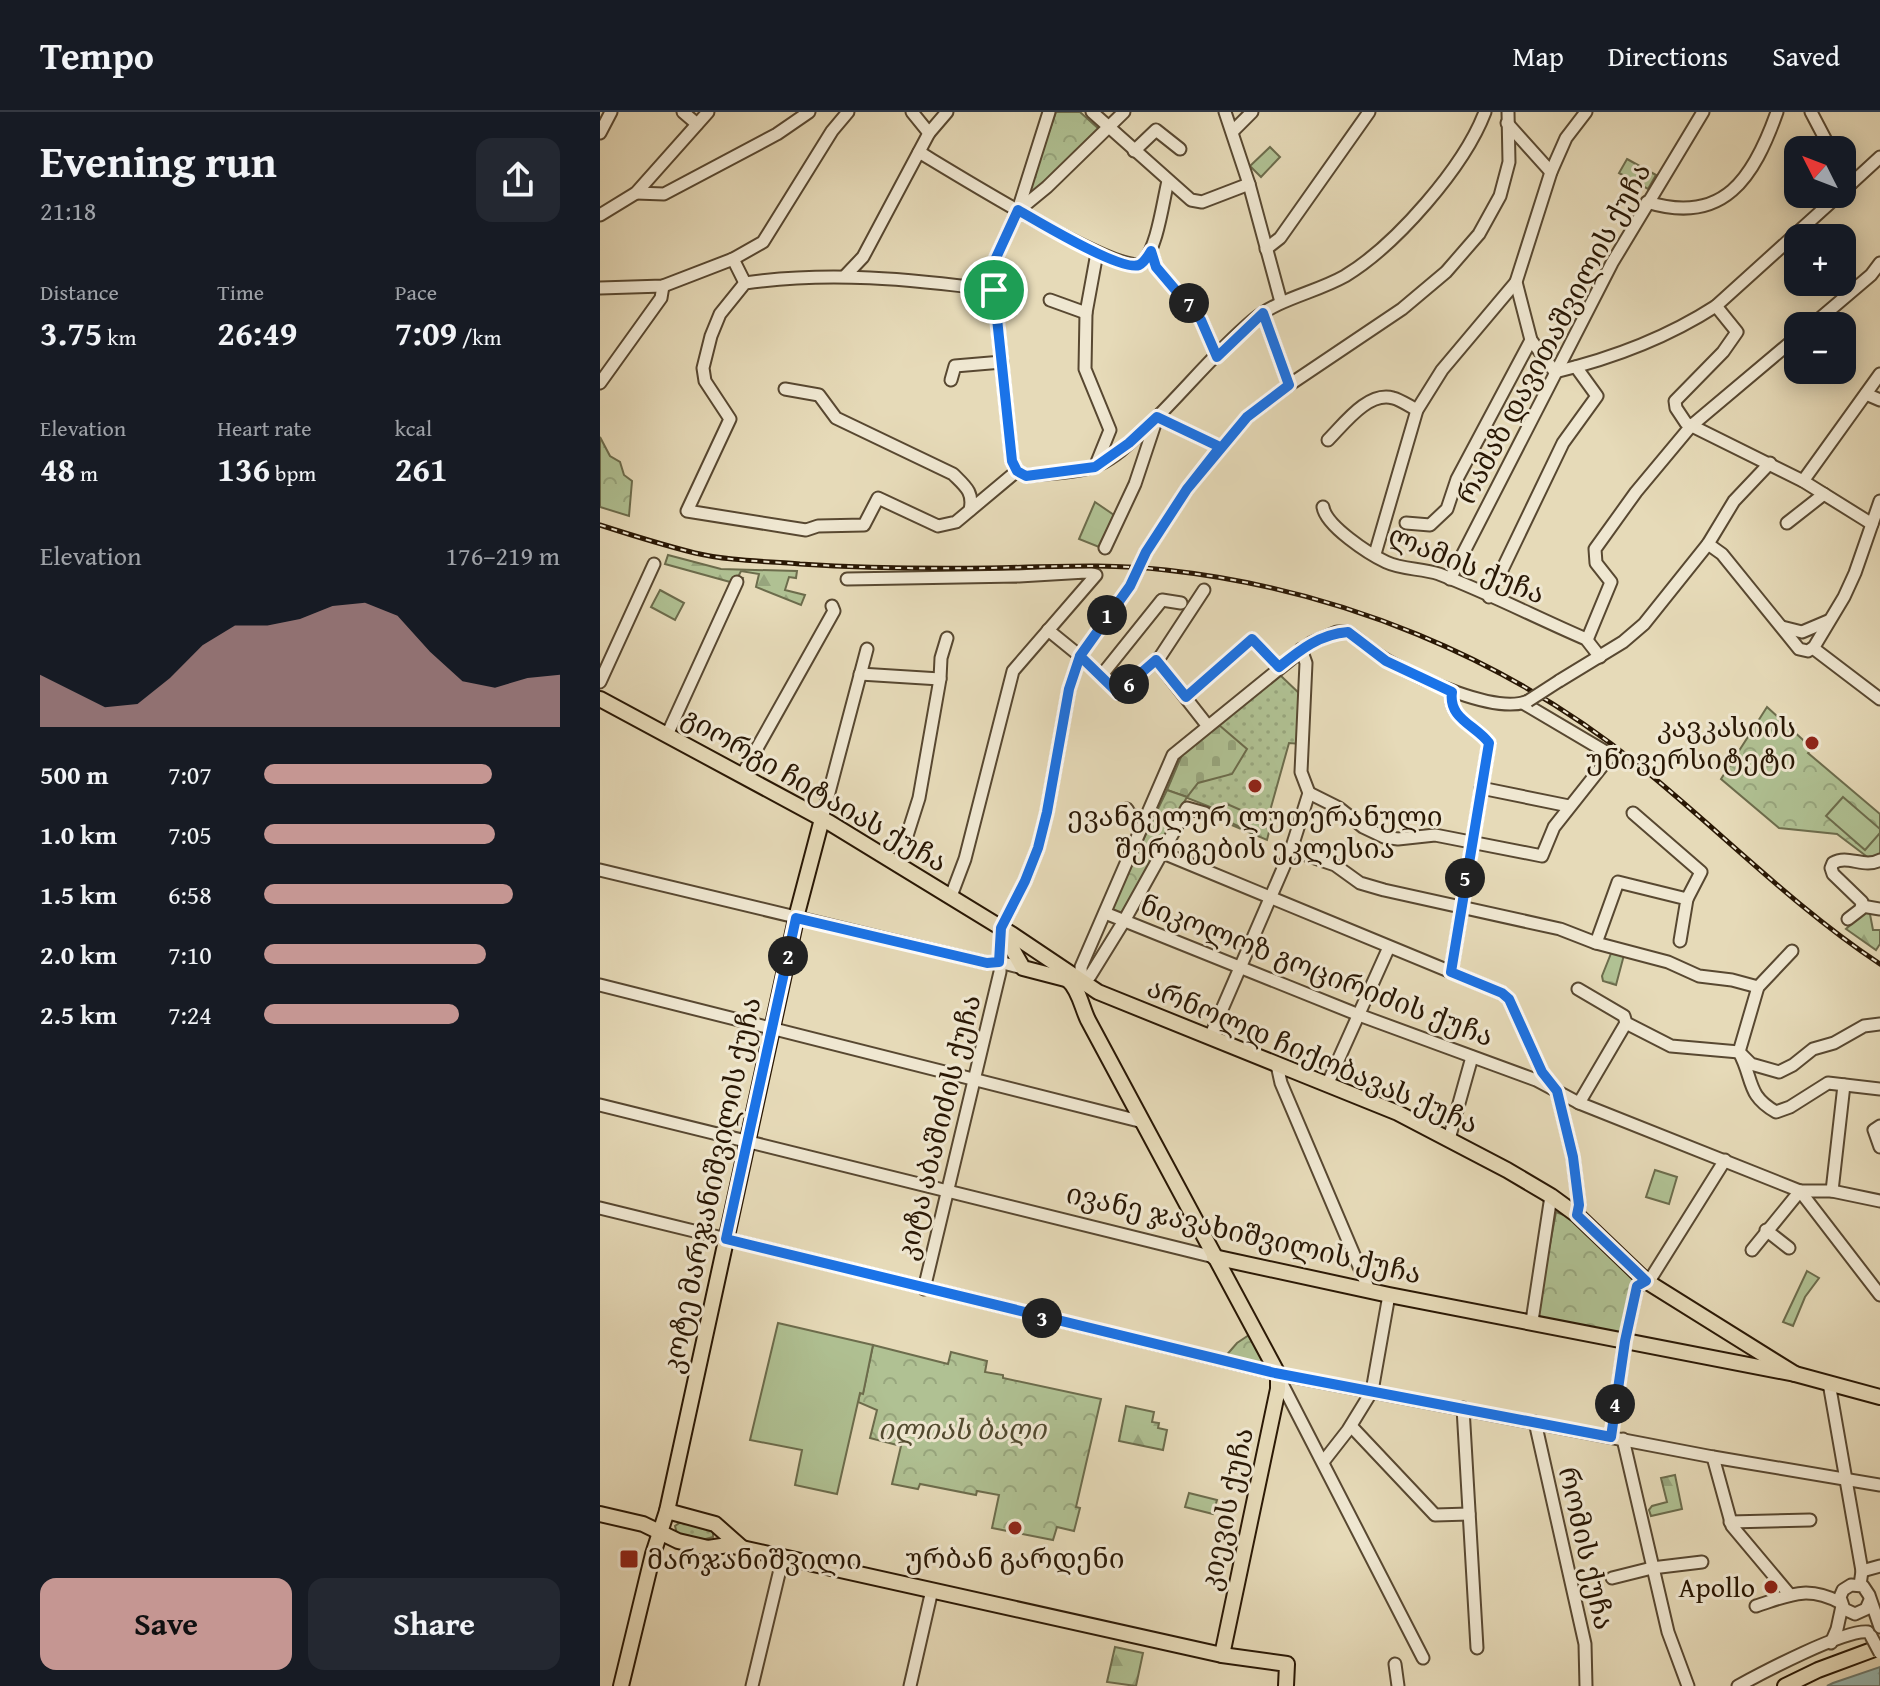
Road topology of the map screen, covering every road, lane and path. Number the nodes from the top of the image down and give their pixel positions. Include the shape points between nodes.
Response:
1 (611, 112) edge
2 (683, 112) edge
3 (708, 112) edge
4 (809, 112) edge
5 (848, 112) edge
6 (912, 112) edge
7 (947, 112) edge
8 (1049, 112) edge
9 (1092, 112) edge
10 (1124, 112) edge
11 (1225, 112) edge
12 (1252, 112) edge
13 (1369, 112) edge
14 (1485, 112) edge
15 (1586, 112) edge
16 (1703, 112) edge
17 (1777, 112) edge
18 (1811, 112) edge
19 (1507, 118) edge
20 (697, 124) junction
21 (1109, 128) junction
22 (1233, 131) junction
23 (600, 133) edge
24 (929, 133) junction
25 (1824, 136) edge
26 (1180, 149) dead end
27 (1134, 151) junction
28 (919, 152) junction
29 (1880, 157) edge
30 (1551, 172) junction
31 (1856, 179) edge
32 (1168, 181) junction
33 (1249, 184) junction
34 (636, 193) junction
35 (1647, 202) junction
36 (1824, 208) edge
37 (1018, 210) junction
38 (600, 215) edge
39 (1266, 249) junction
40 (1151, 251) junction
41 (1097, 253) junction
42 (733, 259) junction
43 (1880, 263) edge
44 (845, 276) junction
45 (1875, 278) edge
46 (1516, 282) junction
47 (745, 283) junction
48 (663, 286) junction
49 (600, 288) edge
50 (994, 290) junction
51 (1050, 300) dead end
52 (1281, 302) junction
53 (1716, 306) junction
54 (1830, 312) edge
55 (1086, 313) junction
56 (1263, 313) junction
57 (1531, 340) junction
58 (1784, 348) edge
59 (1217, 357) junction
60 (1002, 362) junction
61 (1576, 367) junction
62 (1555, 372) junction
63 (1880, 374) edge
64 (951, 380) dead end
65 (600, 383) edge
66 (1289, 385) junction
67 (785, 389) dead end
68 (1866, 394) junction
69 (1880, 400) edge
70 (1417, 410) junction
71 (1157, 417) junction
72 (1691, 426) junction
73 (1328, 440) dead end
74 (1220, 447) junction
75 (1770, 463) junction
76 (1095, 467) junction
77 (1017, 471) junction
78 (1803, 481) junction
79 (1824, 494) junction
80 (1880, 501) edge
81 (1323, 507) dead end
82 (970, 510) junction
83 (1406, 523) dead end
84 (1787, 523) dead end
85 (1872, 524) junction
86 (1708, 544) junction
87 (1105, 548) dead end
88 (1375, 554) junction
89 (654, 564) dead end
90 (847, 579) dead end
91 (1450, 579) junction
92 (737, 582) dead end
93 (1204, 590) dead end
94 (1489, 597) junction
95 (1181, 603) dead end
96 (832, 606) dead end
97 (1832, 618) junction
98 (1782, 627) junction
99 (1048, 630) junction
100 (1804, 632) junction
101 (947, 638) dead end
102 (1587, 640) junction
103 (1797, 646) junction
104 (1814, 646) junction
105 (867, 649) dead end
106 (1301, 649) junction
107 (1080, 656) junction
108 (1600, 657) junction
109 (1156, 660) junction
110 (1279, 667) junction
111 (860, 674) junction
112 (1101, 676) junction
113 (940, 679) junction
114 (600, 682) edge
115 (1452, 692) junction
116 (1186, 697) junction
117 (600, 699) edge
118 (1880, 699) edge
119 (1526, 702) junction
120 (1207, 725) junction
121 (667, 735) junction
122 (742, 775) junction
123 (1481, 788) junction
124 (1309, 793) junction
125 (1569, 806) junction
126 (1127, 809) dead end
127 (1205, 813) dead end
128 (1633, 813) dead end
129 (822, 819) junction
130 (1145, 819) junction
131 (1472, 843) junction
132 (1291, 850) junction
133 (1163, 853) junction
134 (1880, 860) edge
135 (898, 864) junction
136 (600, 870) edge
137 (951, 896) junction
138 (1270, 897) junction
139 (1687, 899) junction
140 (1460, 906) junction
141 (1862, 906) junction
142 (1880, 909) edge
143 (1105, 913) junction
144 (796, 918) junction
145 (1848, 919) dead end
146 (1124, 921) junction
147 (1001, 928) junction
148 (1680, 941) dead end
149 (1596, 943) junction
150 (1389, 947) junction
151 (1792, 951) dead end
152 (1030, 961) junction
153 (999, 962) junction
154 (1240, 968) junction
155 (1451, 972) junction
156 (1073, 979) junction
157 (600, 985) edge
158 (1758, 987) junction
159 (1578, 989) dead end
160 (1359, 1015) junction
161 (1626, 1023) junction
162 (1880, 1024) edge
163 (772, 1030) junction
164 (1210, 1037) junction
165 (1739, 1052) junction
166 (1472, 1057) junction
167 (1277, 1065) junction
168 (974, 1079) junction
169 (1327, 1085) junction
170 (1844, 1085) junction
171 (1880, 1089) edge
172 (1557, 1091) junction
173 (1579, 1103) junction
174 (600, 1105) edge
175 (1143, 1122) junction
176 (1880, 1126) edge
177 (1449, 1139) junction
178 (748, 1140) junction
179 (1880, 1147) edge
180 (1725, 1160) junction
181 (947, 1190) junction
182 (1800, 1191) junction
183 (1832, 1191) junction
184 (1551, 1196) junction
185 (1880, 1201) edge
186 (600, 1208) edge
187 (1577, 1215) junction
188 (1766, 1230) junction
189 (726, 1239) junction
190 (1789, 1248) dead end
191 (1752, 1250) dead end
192 (1214, 1257) junction
193 (1646, 1281) junction
194 (924, 1289) junction
195 (1369, 1290) junction
196 (1389, 1295) junction
197 (1880, 1295) edge
198 (1532, 1321) junction
199 (1625, 1341) junction
200 (1760, 1351) junction
201 (1761, 1368) junction
202 (1278, 1374) junction
203 (1795, 1374) junction
204 (1829, 1383) junction
205 (1372, 1391) junction
206 (1880, 1397) edge
207 (1463, 1408) junction
208 (1535, 1422) junction
209 (1351, 1426) junction
210 (1617, 1438) junction
211 (1713, 1457) junction
212 (1323, 1462) junction
213 (1845, 1480) junction
214 (1880, 1485) edge
215 (667, 1511) junction
216 (600, 1514) edge
217 (1469, 1514) junction
218 (1810, 1520) dead end
219 (1730, 1522) junction
220 (660, 1531) junction
221 (722, 1531) junction
222 (716, 1546) junction
223 (742, 1548) junction
224 (783, 1557) junction
225 (1702, 1562) dead end
226 (1880, 1566) edge
227 (1652, 1568) junction
228 (1862, 1571) junction
229 (1612, 1578) dead end
230 (1860, 1585) junction
231 (932, 1590) junction
232 (1790, 1595) junction
233 (1870, 1600) junction
234 (1841, 1605) junction
235 (1756, 1606) dead end
236 (1856, 1614) junction
237 (1846, 1637) junction
238 (1876, 1640) edge
239 (1831, 1643) junction
240 (1477, 1648) dead end
241 (1222, 1655) junction
242 (1423, 1658) dead end
243 (1395, 1664) dead end
244 (621, 1686) edge
245 (752, 1686) edge
246 (910, 1686) edge
247 (1286, 1686) edge
248 (1398, 1686) edge
249 (1586, 1686) edge
250 (1688, 1686) edge
251 (1738, 1686) edge
252 (1785, 1686) edge

1 - 23 street
2 - 20 street
3 - 20 street
4 - 34 street via 664,194
5 - 42 street via 763,242
6 - 24 street
7 - 24 street
8 - 37 street
9 - 21 street
10 - 21 street
11 - 22 street
12 - 22 street
13 - 39 street via 1280,238
14 - 52 street via 1447,177 1386,243 1344,276
15 - 30 street via 1566,138
16 - 35 street, რამაზ დავითაშვილის ქუჩა
17 - 35 street via 1756,159 1729,195 1691,208
18 - 25 street
19 - 30 street
19 - 66 street via 1509,162 1500,196 1479,234 1446,272 1402,309
20 - 34 street
21 - 27 street
21 - 37 street
22 - 33 street
24 - 28 street
26 - 27 street via 1156,130
27 - 32 street
28 - 37 street
28 - 44 street via 863,257
29 - 31 street
30 - 46 street
32 - 33 street via 1196,203
32 - 40 street
33 - 39 street
34 - 38 street
35 - 62 street, რამაზ დავითაშვილის ქუჩა
36 - 53 street
37 - 41 street
37 - 50 street via 995,260
39 - 52 street
40 - 41 street via 1135,266
40 - 59 street via 1156,267 1201,320
41 - 55 street
42 - 47 street
42 - 48 street
43 - 45 street
44 - 47 street
44 - 50 street
45 - 54 street
46 - 57 street
46 - 70 street via 1442,370
47 - 82 street via 720,314 711,336 705,381 730,419 687,511 806,530 864,525 878,498 938,526 956,522
48 - 49 street
48 - 65 street via 661,298
50 - 60 street
51 - 55 street
52 - 56 street
53 - 61 street via 1656,337
53 - 72 street via 1737,332 1675,401
55 - 76 street via 1085,369 1110,430
56 - 59 street
56 - 66 street
57 - 62 street
57 - 83 street via 1457,479 1447,509 1430,525
58 - 72 street
59 - 71 street
60 - 64 street via 955,366
60 - 77 street
61 - 62 street
61 - 94 street via 1597,396 1563,443
62 - 91 street, რამაზ დავითაშვილის ქუჩა
63 - 68 street
66 - 74 street via 1247,417
67 - 82 street via 819,395 836,418 953,474 973,498
68 - 69 street
68 - 78 street
70 - 73 street via 1395,398 1375,399
70 - 88 street
71 - 74 street
71 - 76 street
71 - 87 street via 1135,484
72 - 75 street
72 - 102 street via 1595,549 1596,563 1611,582
74 - 107 street via 1187,489 1130,586
75 - 78 street
75 - 86 street via 1734,501
76 - 77 street via 1026,476
77 - 82 street
78 - 79 street
79 - 84 street
79 - 85 street
80 - 85 street
81 - 88 street, ლამის ქუჩა via 1345,536
85 - 97 street
86 - 98 street
86 - 108 street via 1644,624
88 - 91 street, ლამის ქუჩა via 1397,567 1425,569
89 - 114 street
90 - 99 street via 1096,575
91 - 94 street, ლამის ქუჩა
92 - 121 street
93 - 109 street
94 - 102 street, ლამის ქუჩა
95 - 112 street via 1162,600
96 - 122 street via 834,611
97 - 100 street
97 - 104 street
98 - 100 street
98 - 103 street
99 - 107 street
99 - 137 street via 1013,671
100 - 103 street via 1797,636
100 - 104 street via 1814,637
101 - 113 street
102 - 108 street, ლამის ქუჩა
103 - 104 street via 1805,651
104 - 118 street
105 - 111 street, კოტე მარჯანიშვილის ქუჩა
106 - 110 street
106 - 115 street via 1348,632 1386,661
106 - 124 street via 1306,663 1301,772
107 - 112 street
107 - 147 street via 1038,848
108 - 119 street, bridge
109 - 112 street via 1118,693
109 - 116 street
110 - 116 street via 1252,639
110 - 120 street
111 - 113 street
111 - 129 street, კოტე მარჯანიშვილის ქუჩა
113 - 135 street via 919,798
115 - 119 street via 1498,703
115 - 123 street via 1458,717 1489,743
116 - 120 street
117 - 121 main road, გიორგი ჩიტაიას ქუჩა
119 - 125 street via 1611,755
120 - 130 street via 1173,755
121 - 122 main road, გიორგი ჩიტაიას ქუჩა
122 - 129 main road, გიორგი ჩიტაიას ქუჩა
123 - 125 street
123 - 131 street
124 - 131 street via 1384,837 1435,835
124 - 132 street
125 - 131 street via 1542,856
126 - 130 street
127 - 133 street via 1187,808
128 - 139 street via 1701,872
129 - 135 main road, გიორგი ჩიტაიას ქუჩა
129 - 144 main road, კოტე მარჯანიშვილის ქუჩა
130 - 143 street
131 - 140 street
132 - 138 street
132 - 140 street via 1335,865 1360,883
133 - 138 street
133 - 146 street
134 - 141 street via 1869,865 1844,859 1831,868
135 - 137 main road, გიორგი ჩიტაიას ქუჩა
136 - 144 street
137 - 147 main road, გიორგი ჩიტაიას ქუჩა
138 - 150 street
138 - 154 street
139 - 148 street
139 - 149 street via 1618,882
140 - 149 street via 1560,929
140 - 155 street
141 - 142 street
141 - 145 street
143 - 146 street, ნიკოლოზ გოცირიძის ქუჩა
143 - 156 street
144 - 153 street
144 - 163 main road, კოტე მარჯანიშვილის ქუჩა
146 - 154 street, ნიკოლოზ გოცირიძის ქუჩა
146 - 156 street via 1090,976
147 - 152 main road, გიორგი ჩიტაიას ქუჩა
147 - 152 main road, გიორგი ჩიტაიას ქუჩა
147 - 153 street, კიტა აბაშიძის ქუჩა
149 - 158 street via 1699,976
150 - 155 street
150 - 160 street
151 - 158 street
152 - 153 street
152 - 156 main road, გიორგი ჩიტაიას ქუჩა
153 - 168 street, კიტა აბაშიძის ქუჩა
154 - 160 street, ნიკოლოზ გოცირიძის ქუჩა
154 - 164 street
155 - 172 street via 1509,999 1542,1072
156 - 164 main road, არნოლდ ჩიქობავას ქუჩა via 1083,990
156 - 175 main road via 1084,1013
157 - 163 street
158 - 165 street
159 - 161 street via 1624,1016
160 - 166 street, ნიკოლოზ გოცირიძის ქუჩა
160 - 169 street
161 - 165 street via 1671,1046
161 - 173 street
162 - 165 street via 1813,1049 1779,1072 1751,1064
163 - 168 street
163 - 178 main road, კოტე მარჯანიშვილის ქუჩა
164 - 167 main road, არნოლდ ჩიქობავას ქუჩა
165 - 170 street via 1753,1092 1776,1112 1828,1083
166 - 172 street, ნიკოლოზ გოცირიძის ქუჩა
166 - 177 street
167 - 169 main road, არნოლდ ჩიქობავას ქუჩა
167 - 195 street
168 - 175 street
168 - 181 street, კიტა აბაშიძის ქუჩა
169 - 177 main road, არნოლდ ჩიქობავას ქუჩა
170 - 171 street
170 - 183 street
172 - 173 street, ნიკოლოზ გოცირიძის ქუჩა
172 - 187 street via 1573,1157
173 - 180 street, ნიკოლოზ გოცირიძის ქუჩა
174 - 178 street, ივანე ჯავახიშვილის ქუჩა
175 - 192 main road
176 - 179 street via 1874,1130
177 - 184 main road, არნოლდ ჩიქობავას ქუჩა
178 - 181 street, ივანე ჯავახიშვილის ქუჩა
178 - 189 main road, კოტე მარჯანიშვილის ქუჩა
180 - 182 street, ნიკოლოზ გოცირიძის ქუჩა
180 - 193 street
181 - 192 street, ივანე ჯავახიშვილის ქუჩა
181 - 194 street, კიტა აბაშიძის ქუჩა
182 - 183 street
182 - 188 street
182 - 197 street
183 - 185 street
184 - 187 main road, არნოლდ ჩიქობავას ქუჩა
184 - 198 street
186 - 189 street
187 - 193 main road, არნოლდ ჩიქობავას ქუჩა
188 - 190 street
188 - 191 street
189 - 194 street
189 - 215 main road, კოტე მარჯანიშვილის ქუჩა
192 - 195 main road, ივანე ჯავახიშვილის ქუჩა
192 - 202 main road
193 - 199 street via 1637,1286
193 - 200 main road, არნოლდ ჩიქობავას ქუჩა
194 - 202 street
195 - 196 main road, ივანე ჯავახიშვილის ქუჩა
196 - 198 main road, ივანე ჯავახიშვილის ქუჩა
196 - 205 street
198 - 199 main road, ივანე ჯავახიშვილის ქუჩა
199 - 201 main road, ივანე ჯავახიშვილის ქუჩა
199 - 210 street
200 - 201 main road via 1766,1361
200 - 203 main road, არნოლდ ჩიქობავას ქუჩა
201 - 203 main road, ივანე ჯავახიშვილის ქუჩა
202 - 205 street
202 - 212 street
202 - 241 main road, კიევის ქუჩა
203 - 204 main road, ივანე ჯავახიშვილის ქუჩა
204 - 206 main road, ივანე ჯავახიშვილის ქუჩა
204 - 213 street
205 - 207 street
205 - 209 street
207 - 208 street
207 - 217 street
208 - 210 street
208 - 249 street, რომის ქუჩა via 1585,1644
209 - 212 street
209 - 217 street via 1435,1515
210 - 211 street
210 - 227 street
211 - 213 street
211 - 219 street
212 - 242 street
213 - 214 street
213 - 228 street
215 - 220 main road, კოტე მარჯანიშვილის ქუჩა
215 - 221 main road via 715,1524
216 - 220 main road
217 - 240 street
218 - 219 street
219 - 232 street
220 - 222 main road via 678,1541
220 - 244 main road, კოტე მარჯანიშვილის ქუჩა
221 - 222 main road
221 - 223 main road
222 - 223 main road
223 - 224 main road
224 - 231 main road
224 - 245 street
225 - 227 street
226 - 228 street
227 - 229 street
227 - 250 street
228 - 230 street
230 - 233 street
230 - 234 street via 1846,1587
231 - 241 main road
231 - 246 street
232 - 234 street via 1818,1593
232 - 235 street
233 - 236 street
233 - 238 street
234 - 236 street
234 - 239 street
236 - 237 street
236 - 238 street
237 - 238 street via 1860,1631
237 - 239 street
238 - 252 main road
239 - 251 street
241 - 247 main road via 1287,1664
243 - 248 street

